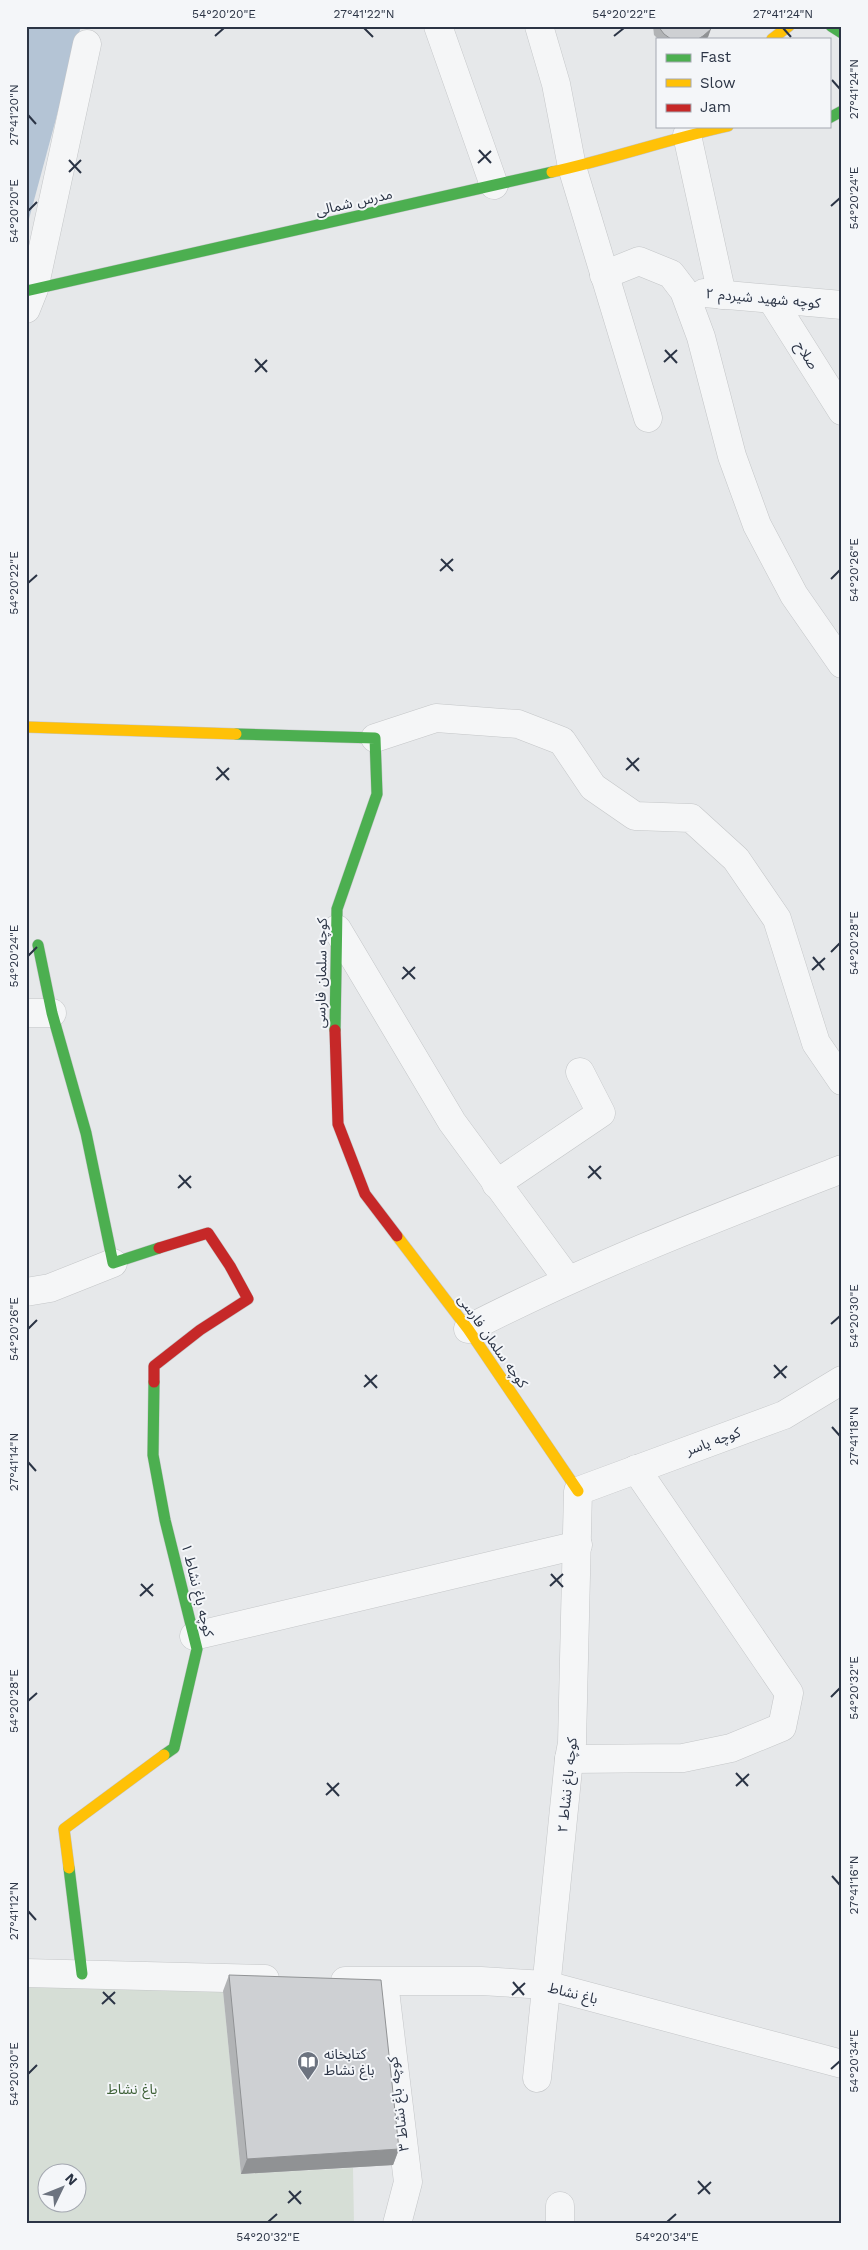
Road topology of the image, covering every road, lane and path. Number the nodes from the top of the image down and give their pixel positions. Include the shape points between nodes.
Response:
1 (438, 26) edge
2 (539, 26) edge
3 (766, 26) edge
4 (789, 26) edge
5 (831, 26) edge
6 (842, 33) edge
7 (771, 38) edge
8 (772, 38) edge
9 (86, 44) dead end
10 (842, 111) edge
11 (831, 123) edge
12 (710, 128) edge
13 (692, 130) edge
14 (572, 167) junction
15 (494, 185) junction
16 (604, 275) junction
17 (684, 291) junction
18 (722, 295) junction
19 (29, 296) edge
20 (772, 300) junction
21 (842, 304) edge
22 (842, 411) edge
23 (648, 418) dead end
24 (842, 664) edge
25 (26, 727) edge
26 (375, 738) junction
27 (337, 929) junction
28 (38, 945) dead end
29 (39, 1013) edge
30 (580, 1072) dead end
31 (842, 1081) edge
32 (842, 1169) edge
33 (496, 1184) junction
34 (114, 1264) junction
35 (568, 1280) junction
36 (26, 1292) edge
37 (468, 1329) junction
38 (842, 1380) edge
39 (636, 1470) junction
40 (578, 1491) junction
41 (578, 1545) junction
42 (194, 1636) junction
43 (569, 1759) junction
44 (26, 1973) edge
45 (82, 1974) junction
46 (286, 1980) edge
47 (316, 1981) edge
48 (384, 1982) junction
49 (546, 1985) junction
50 (842, 2064) edge
51 (537, 2078) dead end
52 (397, 2224) edge

1 - 15 street
2 - 14 street via 556,84
3 - 7 street
4 - 8 street
5 - 6 street
9 - 19 street
10 - 11 street
12 - 13 street, مدرس شمالی
13 - 14 street, مدرس شمالی
13 - 18 street
14 - 15 street, مدرس شمالی
14 - 16 street
15 - 19 street, مدرس شمالی
16 - 17 street via 639,261 671,274
16 - 23 street
17 - 18 street, کوچه شهید شیردم ۲
17 - 24 street via 701,337 732,456 757,525 794,595
18 - 20 street, کوچه شهید شیردم ۲
20 - 21 street, کوچه شهید شیردم ۲
20 - 22 street, صلاح
25 - 26 street
26 - 27 street, کوچه سلمان فارسی via 377,794 337,909
26 - 31 street via 436,718 518,724 562,741 593,787 635,816 691,818 736,859 777,919 816,1044
27 - 33 street via 452,1122
27 - 37 street, کوچه سلمان فارسی via 334,1006 338,1124 365,1194
28 - 29 street
29 - 34 street via 86,1132
30 - 33 street via 601,1112
32 - 35 street
33 - 35 street
34 - 36 street via 50,1288
34 - 42 street, کوچه باغ نشاط ۱ via 208,1233 248,1299 200,1330 154,1366 153,1455 165,1520
35 - 37 street
37 - 40 street, کوچه سلمان فارسی
38 - 39 street, کوچه یاسر via 784,1415
39 - 40 street, کوچه یاسر
39 - 43 street via 789,1693 782,1727 731,1748 683,1758
40 - 41 street, کوچه باغ نشاط ۲
41 - 42 street
41 - 43 street, کوچه باغ نشاط ۲
42 - 45 street, کوچه باغ نشاط ۱ via 198,1649 174,1748 64,1829
43 - 49 street, کوچه باغ نشاط ۲
44 - 45 street
45 - 46 street
47 - 48 street, باغ نشاط
48 - 49 street, باغ نشاط via 481,1981
48 - 52 street, کوچه باغ نشاط ۳ via 408,2182
49 - 50 street, باغ نشاط
49 - 51 street, کوچه باغ نشاط ۲

